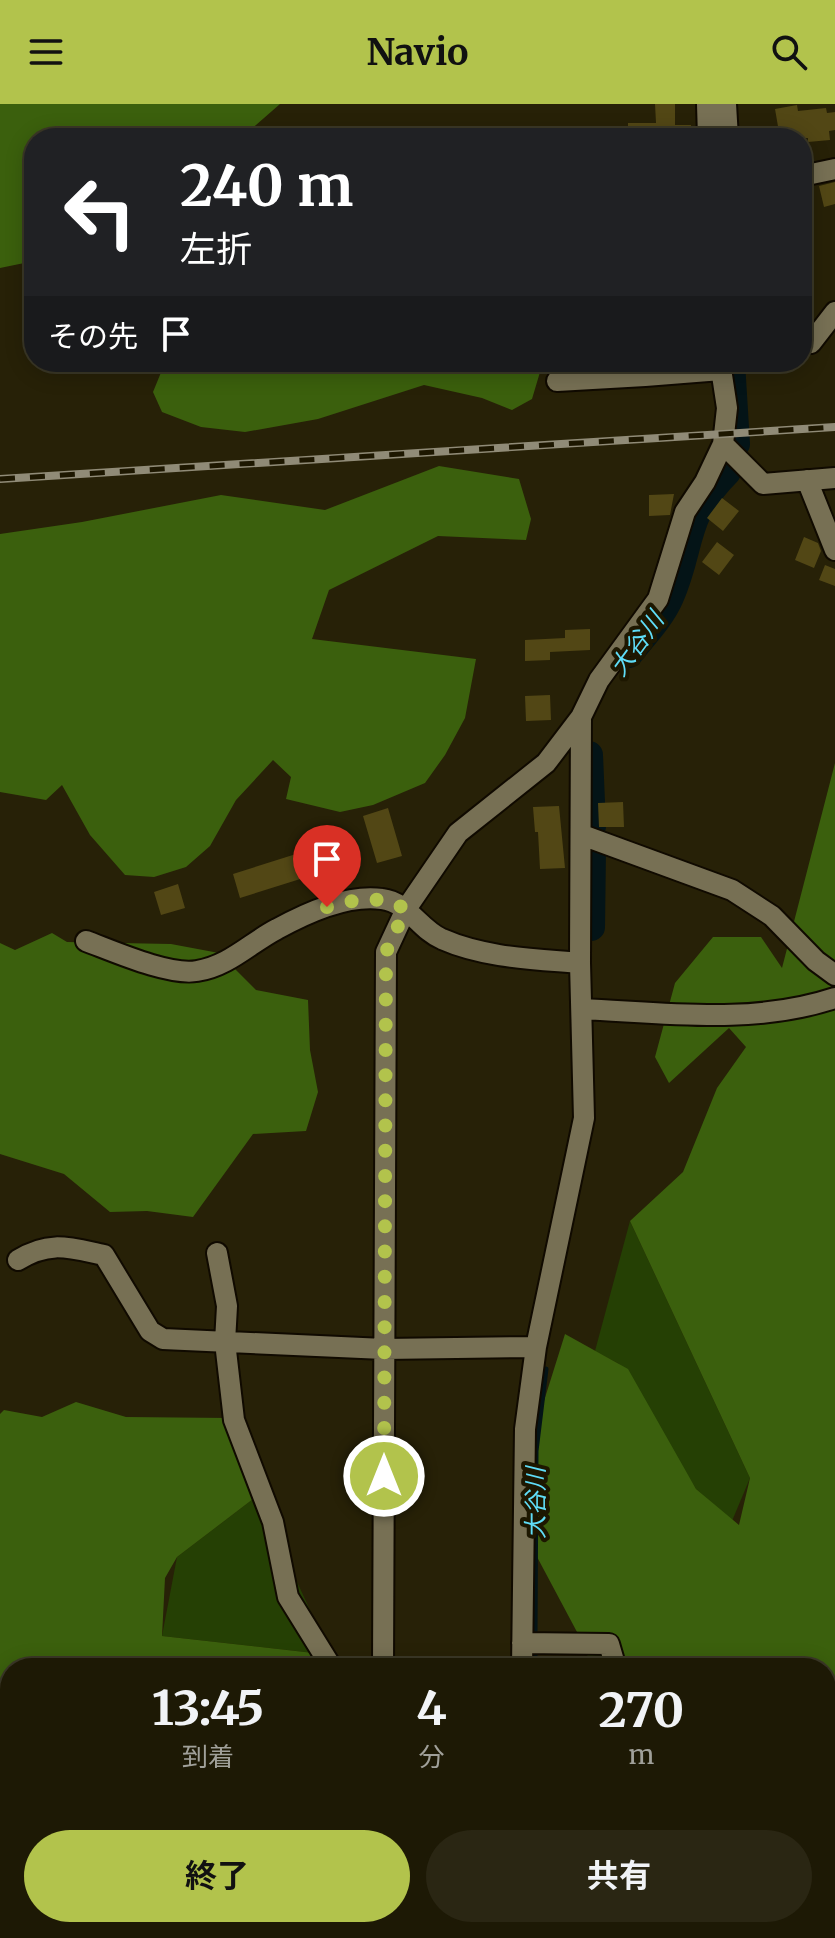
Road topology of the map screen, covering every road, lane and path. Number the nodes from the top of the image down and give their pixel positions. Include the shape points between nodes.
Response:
1 (707, 104) edge
2 (726, 104) edge
3 (708, 128) edge
4 (727, 128) edge
5 (835, 169) edge
6 (812, 174) edge
7 (835, 312) edge
8 (812, 342) edge
9 (622, 372) edge
10 (722, 372) edge
11 (557, 381) dead end
12 (723, 444) junction
13 (835, 478) edge
14 (807, 480) junction
15 (835, 550) edge
16 (581, 717) junction
17 (582, 835) junction
18 (406, 909) junction
19 (86, 941) dead end
20 (580, 963) junction
21 (835, 975) edge
22 (835, 998) edge
23 (583, 1009) junction
24 (217, 1253) dead end
25 (18, 1260) dead end
26 (225, 1342) junction
27 (536, 1347) junction
28 (384, 1349) junction
29 (522, 1643) junction
30 (326, 1658) edge
31 (383, 1658) edge
32 (522, 1658) edge
33 (613, 1658) edge

1 - 3 street
2 - 4 street
5 - 6 street
7 - 8 street
9 - 11 street
10 - 12 street via 727,408
12 - 14 street via 763,484
12 - 16 street via 685,512 658,599 599,680
13 - 14 street
14 - 15 street
16 - 17 street
16 - 18 street via 546,763 458,833
17 - 20 street
17 - 21 street via 732,890 772,916
18 - 19 street via 381,898 327,907 277,929 227,962 195,972 149,965
18 - 20 street via 439,939 518,958
18 - 28 street via 386,952
20 - 23 street
22 - 23 street via 802,1009 735,1015
23 - 27 street via 584,1118
24 - 26 street via 227,1306
25 - 26 street via 35,1249 58,1246 104,1255 150,1331 163,1339
26 - 28 street
26 - 30 street via 234,1420 273,1522 288,1597
27 - 28 street
27 - 29 street via 525,1429
28 - 31 street
29 - 32 street
29 - 33 street via 609,1644

